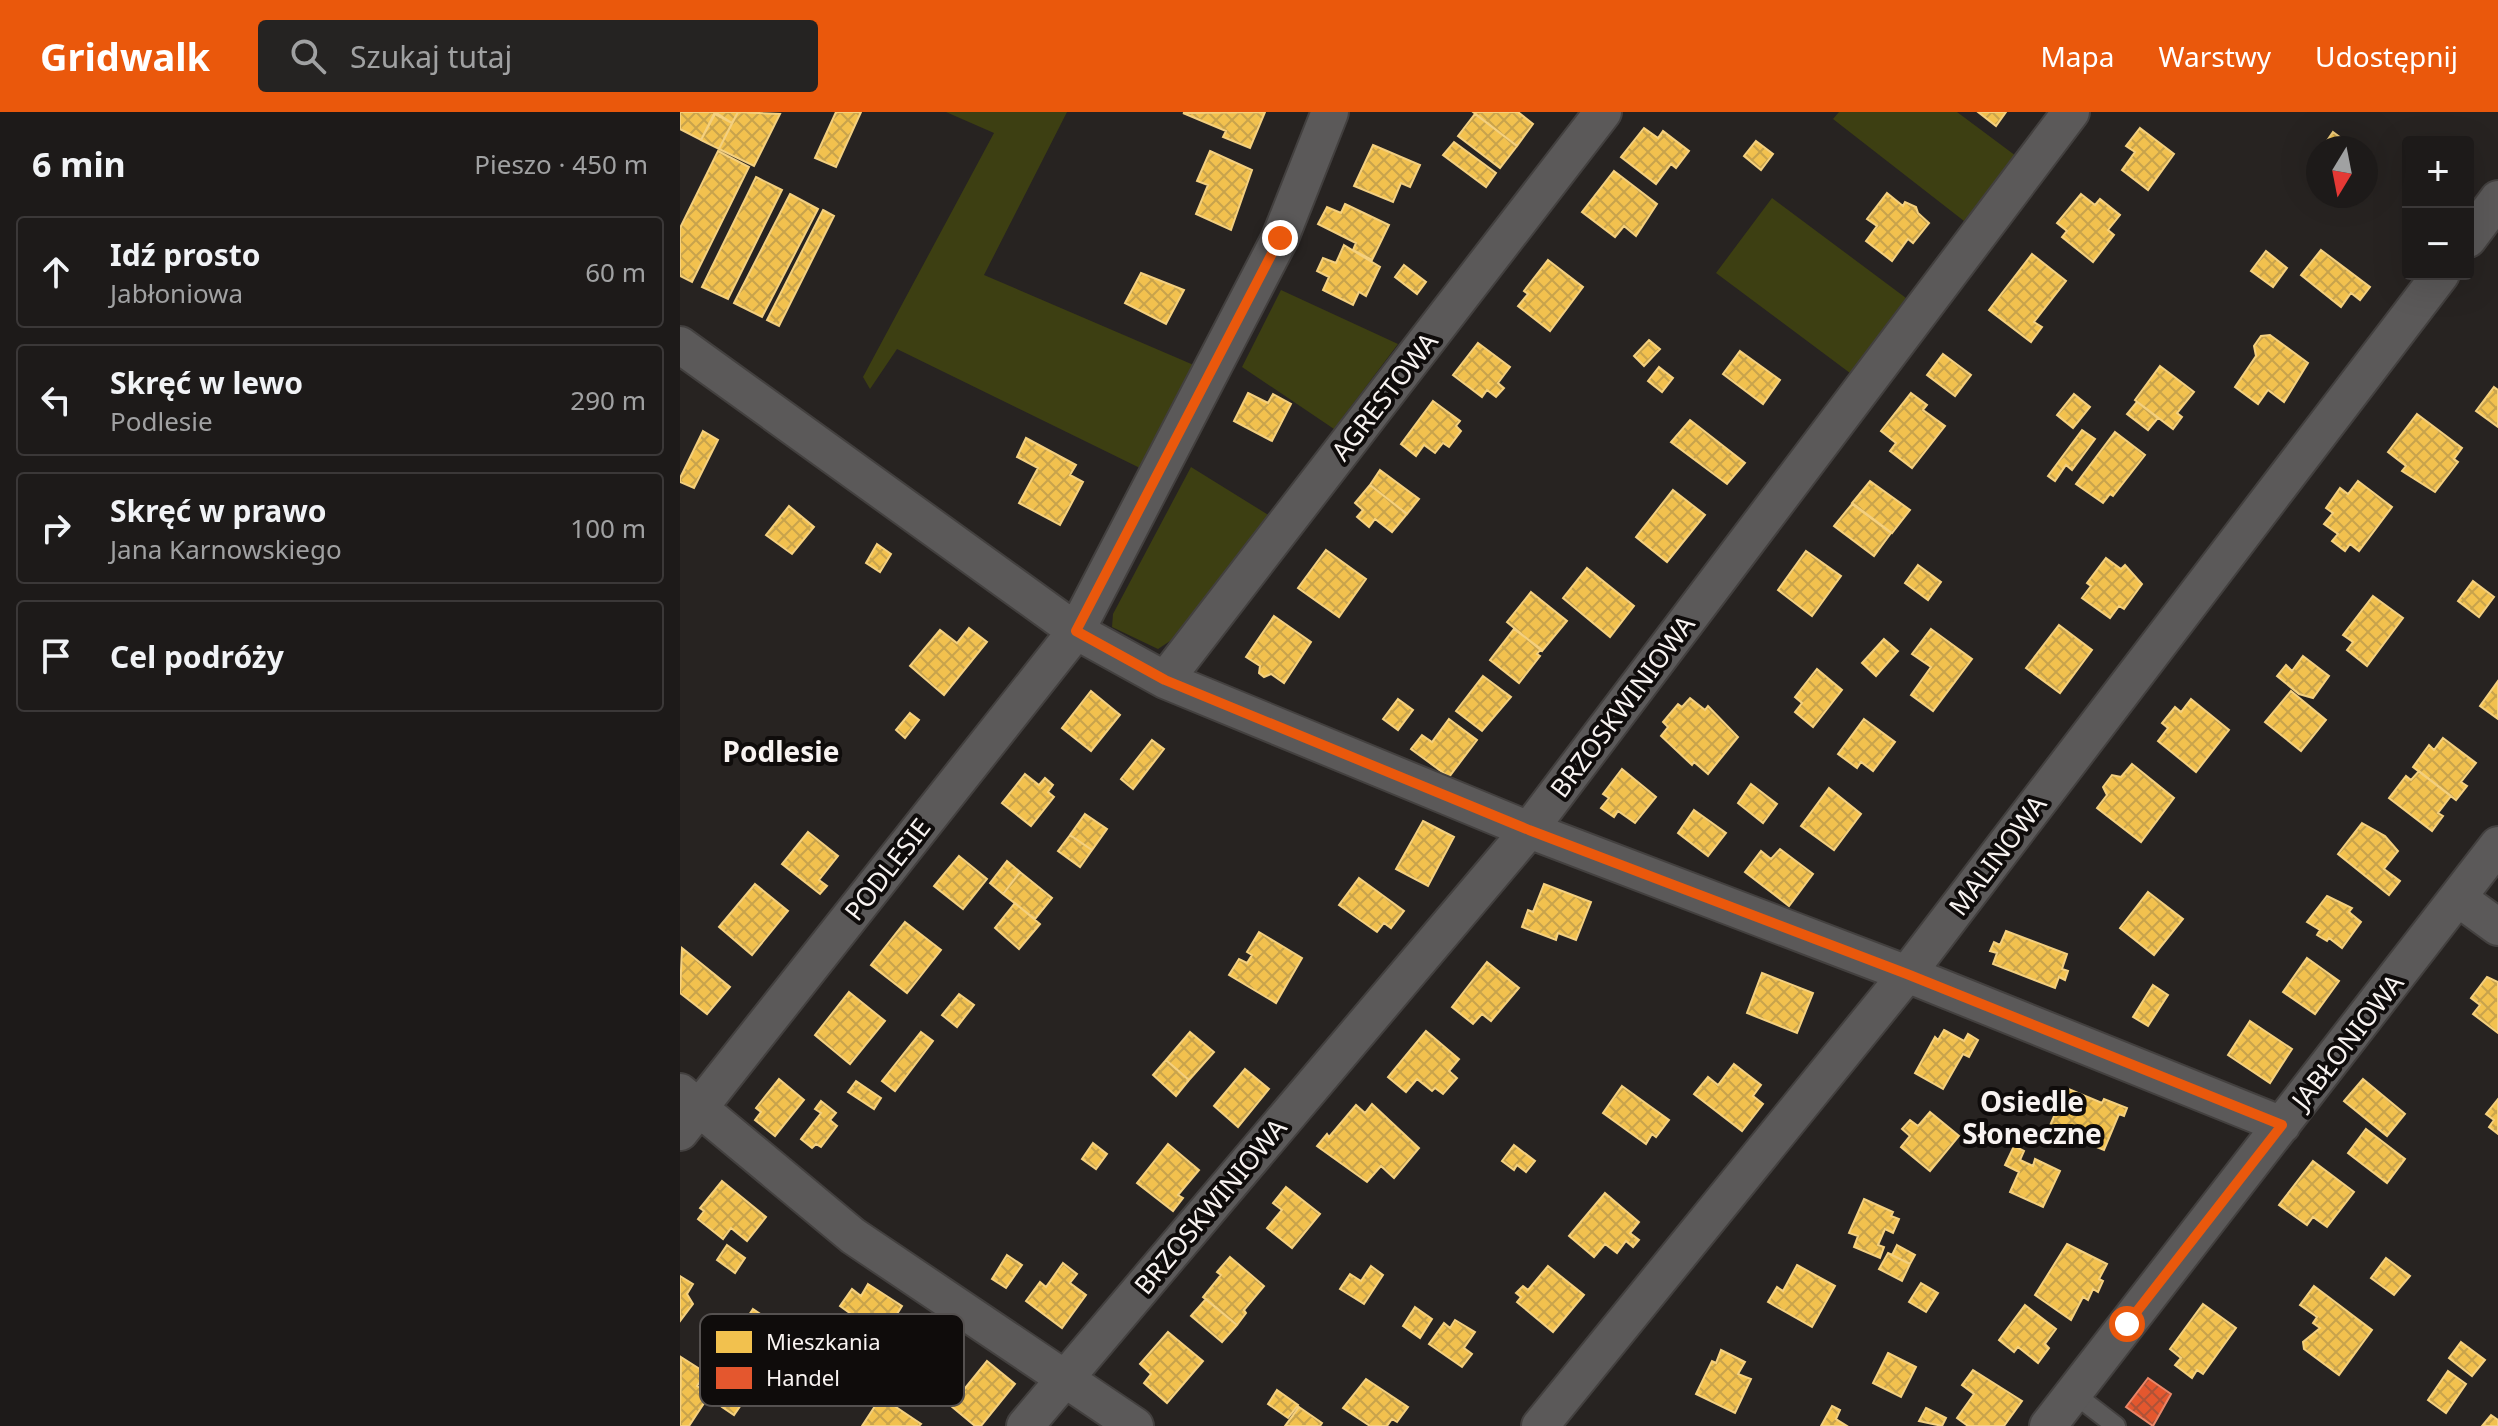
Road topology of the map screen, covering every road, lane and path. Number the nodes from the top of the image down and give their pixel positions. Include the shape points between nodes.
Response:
1 (1330, 112) edge
2 (1603, 112) edge
3 (2071, 112) edge
4 (2498, 199) edge
5 (2474, 231) edge
6 (2436, 280) edge
7 (680, 345) edge
8 (1076, 631) junction
9 (1165, 680) junction
10 (1529, 830) junction
11 (2498, 845) edge
12 (2458, 898) junction
13 (2498, 927) edge
14 (1907, 974) junction
15 (686, 1110) edge
16 (2282, 1125) junction
17 (1063, 1380) junction
18 (2073, 1393) junction
19 (1025, 1426) edge
20 (1135, 1426) edge
21 (1540, 1426) edge
22 (2048, 1426) edge
23 (2116, 1426) edge

1 - 8 street, PODLESIE via 1280,238
2 - 9 street, AGRESTOWA
3 - 10 street, BRZOSKWINIOWA
4 - 5 street
6 - 14 street, MALINOWA
7 - 8 street
8 - 9 street
8 - 15 street, PODLESIE
9 - 10 street
10 - 14 street
10 - 17 street, BRZOSKWINIOWA
11 - 12 street, JABŁONIOWA
12 - 13 street
12 - 16 street, JABŁONIOWA
14 - 16 street
14 - 21 street, MALINOWA
15 - 17 street via 853,1236
16 - 18 street, JABŁONIOWA
17 - 19 street, BRZOSKWINIOWA
17 - 20 street
18 - 22 street, JABŁONIOWA
18 - 23 lane

